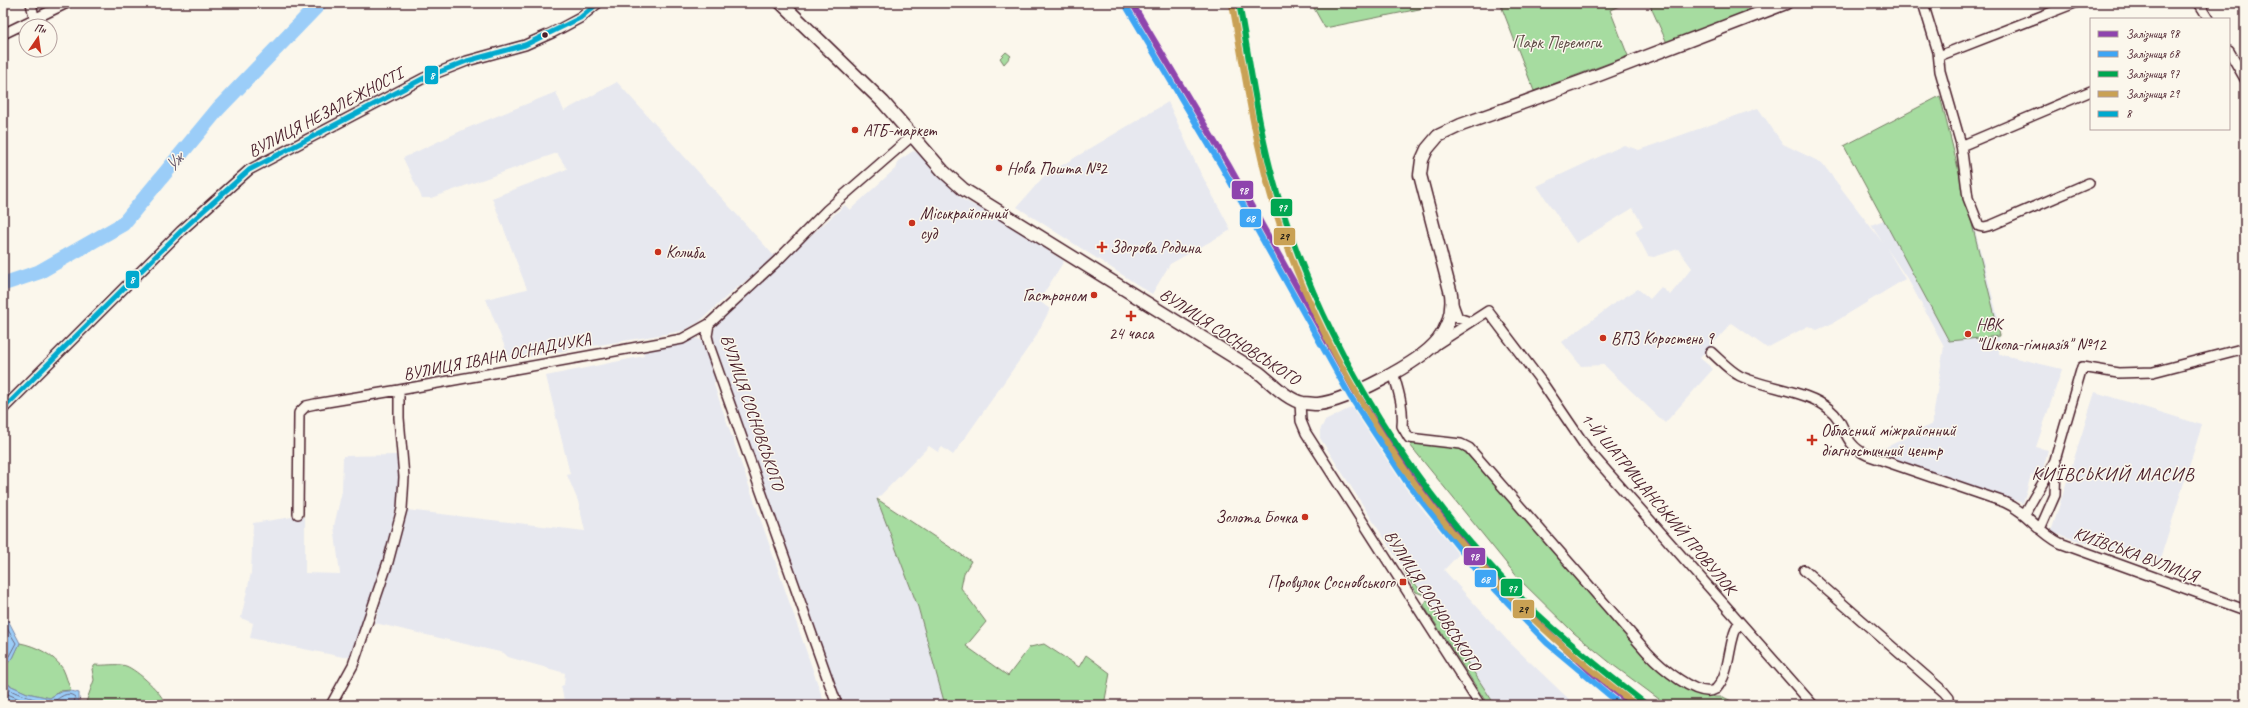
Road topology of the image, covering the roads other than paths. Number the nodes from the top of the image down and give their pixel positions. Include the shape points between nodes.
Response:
1 (31, 3) edge
2 (67, 3) edge
3 (598, 3) edge
4 (781, 3) edge
5 (1786, 3) edge
6 (1923, 3) edge
7 (2075, 3) edge
8 (2200, 3) edge
9 (34, 18) joint
10 (2208, 18) edge
11 (18, 26) edge
12 (3, 34) edge
13 (2230, 53) edge
14 (1939, 56) junction
15 (2245, 79) edge
16 (2090, 91) edge
17 (912, 136) junction
18 (1961, 146) junction
19 (2089, 183) dead end
20 (1451, 294) junction
21 (1470, 322) junction
22 (709, 324) junction
23 (1431, 348) junction
24 (2245, 348) edge
25 (1711, 352) dead end
26 (1393, 372) junction
27 (399, 390) junction
28 (1300, 402) junction
29 (3, 409) edge
30 (2056, 455) junction
31 (298, 514) dead end
32 (2025, 514) junction
33 (2040, 529) junction
34 (1804, 570) dead end
35 (2245, 610) edge
36 (1739, 622) junction
37 (331, 705) edge
38 (837, 705) edge
39 (1480, 705) edge
40 (1813, 705) edge
41 (1949, 705) edge

1 - 9 street
2 - 9 street
3 - 29 street, ВУЛИЦЯ НЕЗАЛЕЖНОСТІ via 580,18 525,45 467,61 424,78 249,170 181,231
4 - 17 street, ВУЛИЦЯ СОСНОВСЬКОГО via 884,102
5 - 20 street via 1461,125 1438,136 1426,149 1420,175
6 - 14 street
7 - 14 street
8 - 10 street
11 - 12 street
13 - 15 street
14 - 18 street via 1940,71
16 - 18 street
17 - 22 street, ВУЛИЦЯ СОСНОВСЬКОГО via 827,210
17 - 28 street, ВУЛИЦЯ СОСНОВСЬКОГО via 963,189 1258,372
18 - 19 street via 1969,202 1976,221 1984,227
20 - 21 street via 1458,318
20 - 23 street via 1448,322
21 - 23 street, 1-Й ШАТРИЩАНСЬКИЙ ПРОВУЛОК
21 - 36 street, 1-Й ШАТРИЩАНСЬКИЙ ПРОВУЛОК via 1488,311 1541,381 1588,450
22 - 27 street, ВУЛИЦЯ ІВАНА ОСНАДЧУКА via 682,339
22 - 38 street, ВУЛИЦЯ СОСНОВСЬКОГО via 707,336 710,348
23 - 26 street via 1411,363
24 - 30 street via 2153,372 2118,373 2082,367
25 - 32 street, КИЇВСЬКА ВУЛИЦЯ via 1740,376 1826,406 1837,416 1851,445 1863,454 1975,491
26 - 28 street via 1362,389 1317,404
26 - 36 street via 1403,406 1402,426 1409,438 1462,444 1468,448 1647,652 1667,670 1697,690 1710,692 1716,689 1723,676 1733,632
27 - 31 street via 306,406 299,414
27 - 37 street, ВУЛИЦЯ ІВАНА ОСНАДЧУКА via 404,477 402,509 388,562 353,665
28 - 39 street, ВУЛИЦЯ СОСНОВСЬКОГО via 1301,421 1306,433
30 - 32 street via 2050,472 2035,493
30 - 33 street via 2055,495
32 - 33 street, КИЇВСЬКА ВУЛИЦЯ
33 - 35 street, КИЇВСЬКА ВУЛИЦЯ via 2060,543
34 - 41 street via 1944,692 1949,698
36 - 40 street, 1-Й ШАТРИЩАНСЬКИЙ ПРОВУЛОК

